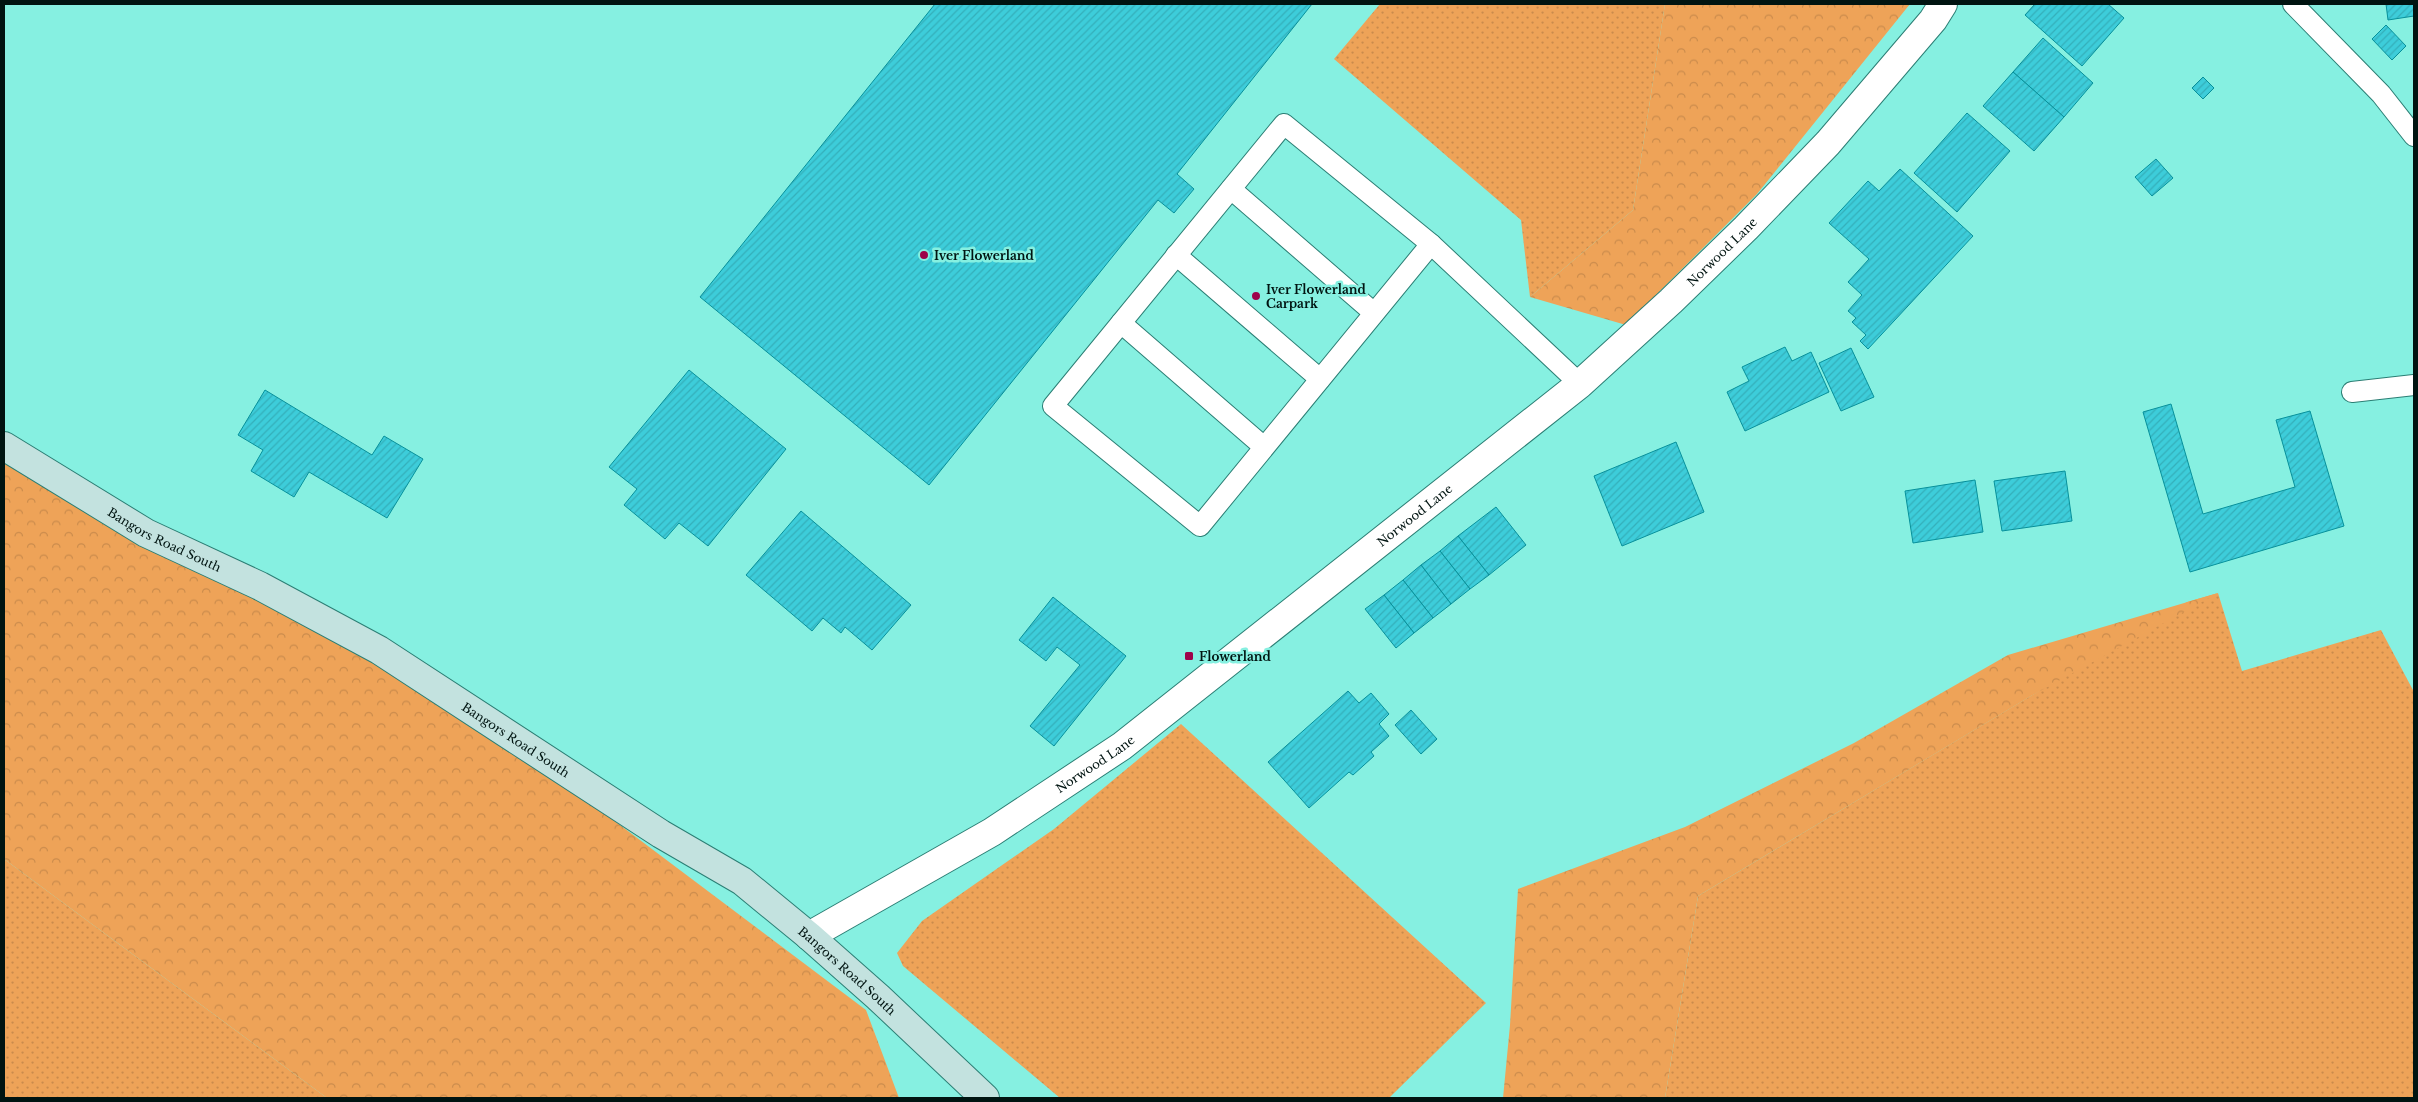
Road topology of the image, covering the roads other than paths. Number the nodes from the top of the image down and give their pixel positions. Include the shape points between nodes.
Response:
1 (1943, 4) edge
2 (2293, 4) edge
3 (2414, 136) edge
4 (1231, 189) junction
5 (1431, 244) junction
6 (1176, 255) junction
7 (1374, 313) junction
8 (1121, 323) junction
9 (1320, 379) junction
10 (1580, 384) junction
11 (2414, 385) edge
12 (2352, 392) dead end
13 (4, 446) edge
14 (1264, 447) junction
15 (809, 936) junction
16 (984, 1098) edge

1 - 10 street, Norwood Lane via 1828,144 1671,301
2 - 3 lane via 2381,94
4 - 5 lane via 1284,124
4 - 6 lane
4 - 7 lane
5 - 7 lane
5 - 10 lane
6 - 8 lane
6 - 9 lane
7 - 9 lane
8 - 14 lane
8 - 14 lane via 1053,406 1200,526
9 - 14 lane
10 - 15 street, Norwood Lane via 1122,746 992,832
11 - 12 lane
13 - 15 street, Bangors Road South via 146,533 260,586 379,650 661,834 742,881
15 - 16 street, Bangors Road South

